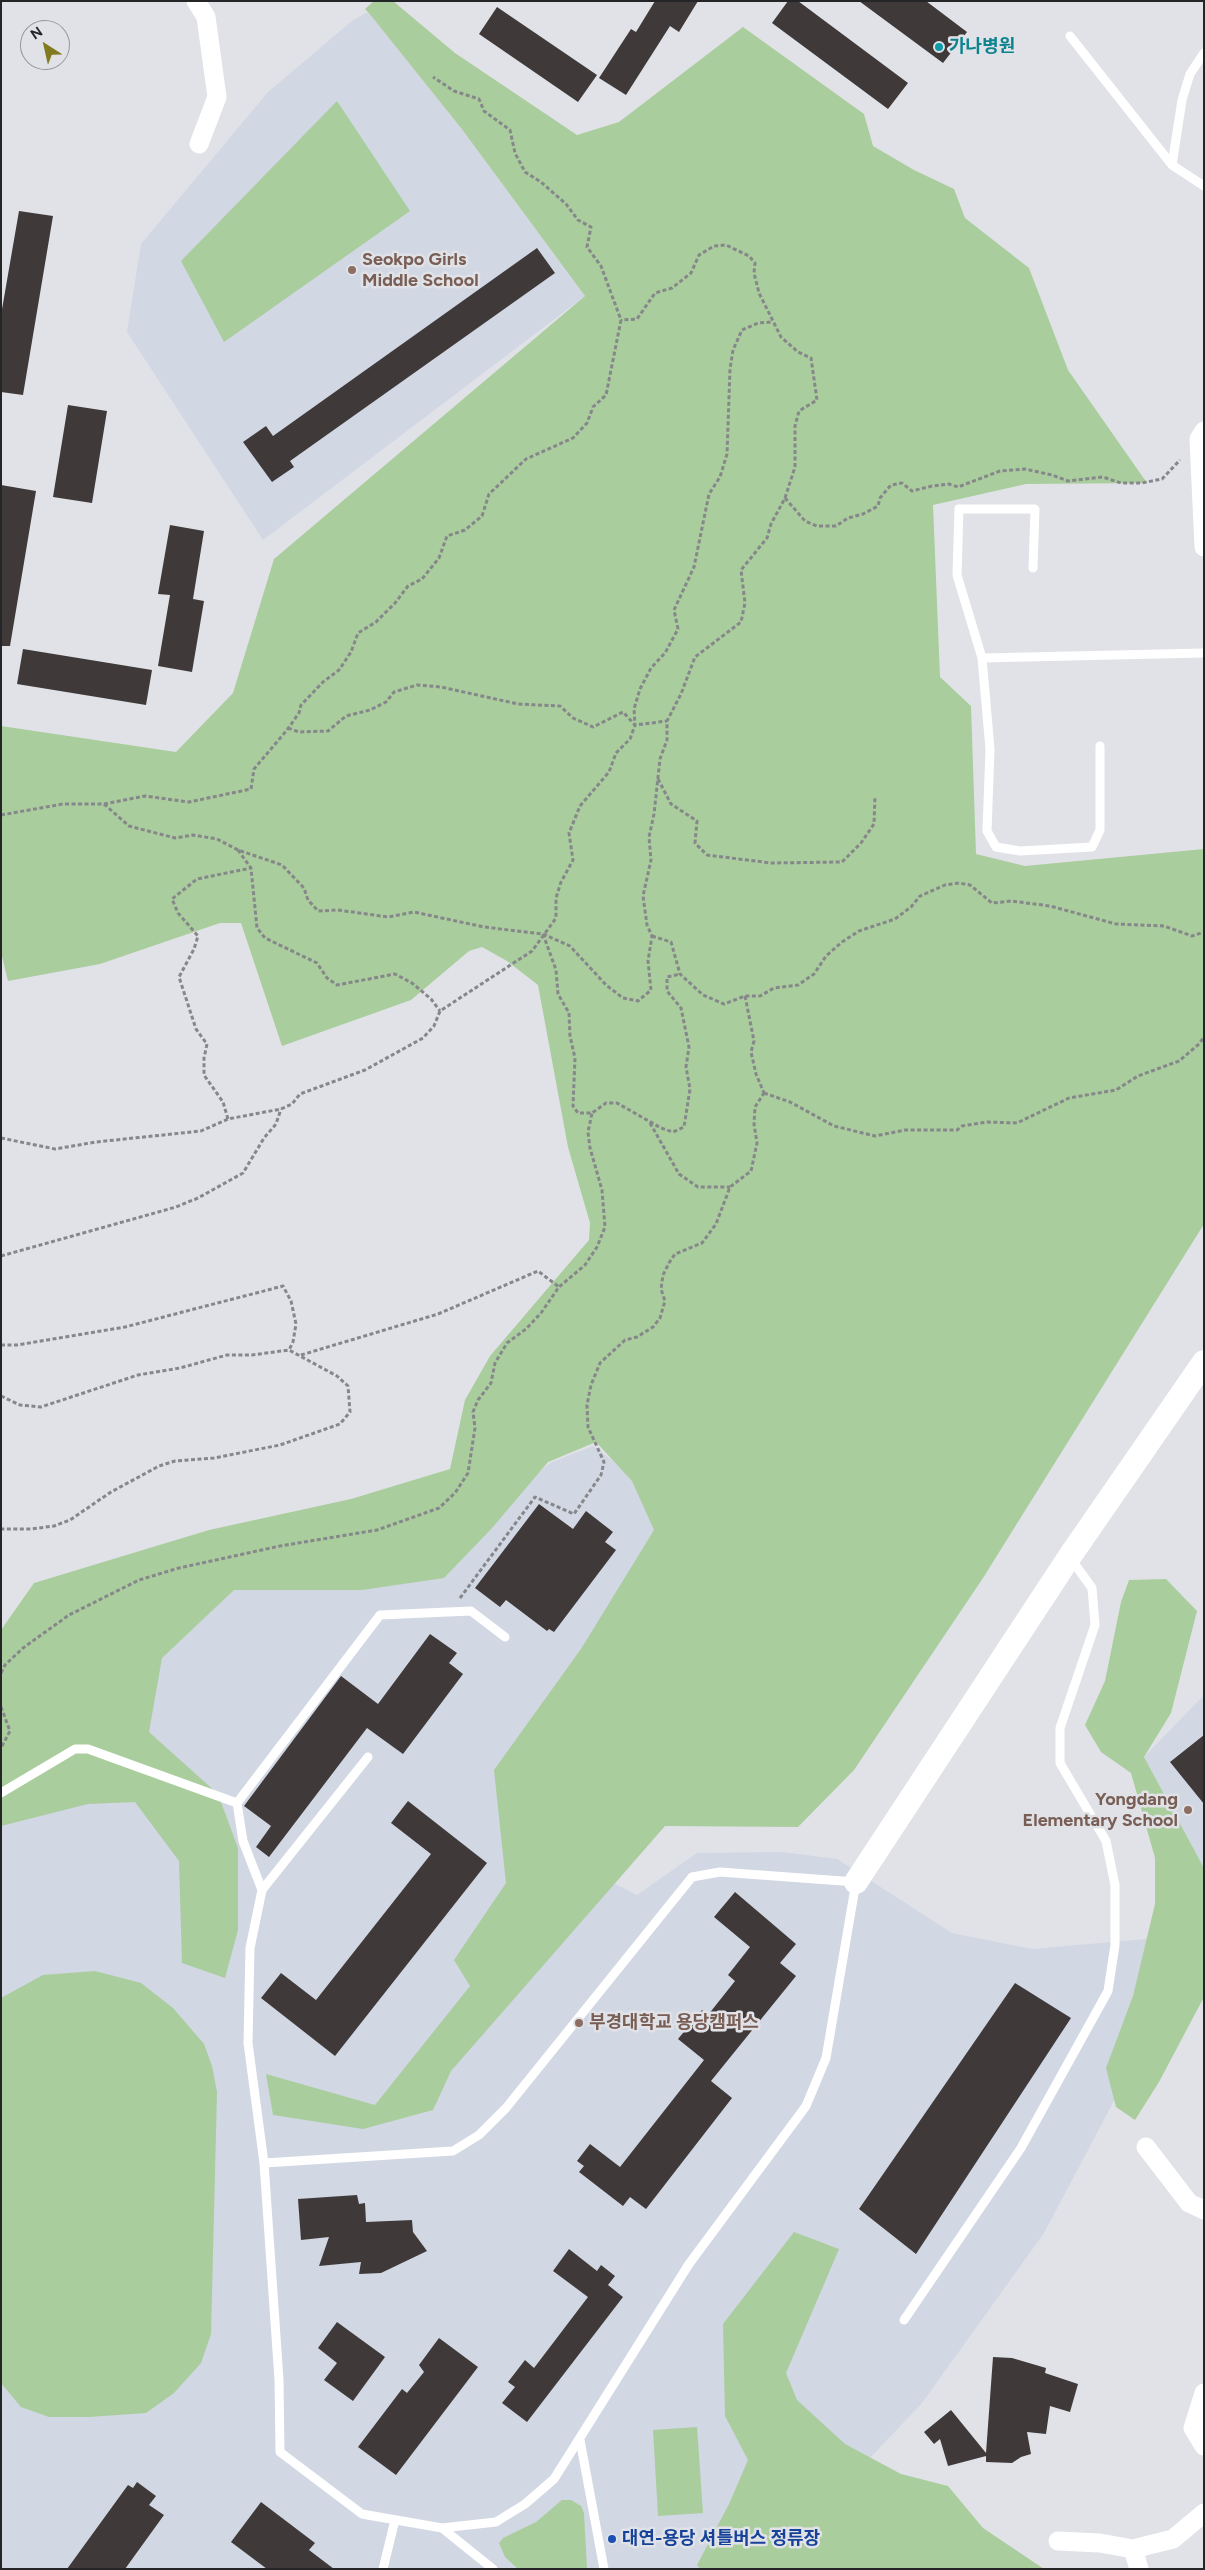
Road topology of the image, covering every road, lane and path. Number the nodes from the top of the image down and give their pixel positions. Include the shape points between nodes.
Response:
1 (196, 1) edge
2 (1070, 36) dead end
3 (1204, 53) edge
4 (433, 76) dead end
5 (199, 144) dead end
6 (1172, 166) junction
7 (1204, 186) edge
8 (621, 320) junction
9 (772, 322) junction
10 (1202, 435) edge
11 (785, 498) junction
12 (1204, 547) edge
13 (1033, 568) dead end
14 (1204, 653) edge
15 (982, 658) junction
16 (667, 721) junction
17 (636, 725) junction
18 (288, 728) junction
19 (1100, 746) dead end
20 (658, 778) junction
21 (875, 796) dead end
22 (104, 804) junction
23 (1, 816) edge
24 (238, 850) junction
25 (251, 868) junction
26 (543, 934) junction
27 (1203, 934) edge
28 (652, 936) junction
29 (680, 974) junction
30 (745, 996) junction
31 (440, 1011) junction
32 (1204, 1037) edge
33 (764, 1093) junction
34 (281, 1109) junction
35 (592, 1113) junction
36 (228, 1119) junction
37 (649, 1121) junction
38 (1, 1138) edge
39 (730, 1187) junction
40 (1, 1256) edge
41 (559, 1287) junction
42 (1, 1345) edge
43 (289, 1350) junction
44 (301, 1355) junction
45 (1204, 1362) edge
46 (1, 1396) edge
47 (1, 1529) edge
48 (1070, 1556) junction
49 (450, 1612) junction
50 (505, 1637) dead end
51 (1, 1673) edge
52 (1, 1707) edge
53 (1, 1748) edge
54 (368, 1757) dead end
55 (1, 1793) edge
56 (237, 1803) junction
57 (856, 1882) junction
58 (262, 1890) junction
59 (1146, 2147) dead end
60 (264, 2164) junction
61 (1204, 2210) edge
62 (904, 2320) dead end
63 (1204, 2393) edge
64 (580, 2440) junction
65 (1204, 2446) edge
66 (1204, 2513) edge
67 (395, 2520) junction
68 (442, 2528) junction
69 (1058, 2541) dead end
70 (1133, 2549) junction
71 (384, 2569) edge
72 (493, 2569) edge
73 (604, 2569) edge
74 (1139, 2569) edge

1 - 5 street via 206,17 217,97
2 - 6 lane
3 - 6 lane via 1190,74 1182,100
4 - 8 path via 454,91 479,99 484,111 510,130 515,153 526,172 566,204 578,220 591,227 587,248 601,266
6 - 7 lane
8 - 9 path via 636,319 655,293 672,288 691,272 699,255 714,246 726,245 749,256 755,263 756,280
8 - 18 path via 606,395 593,407 587,423 573,438 526,459 489,494 482,516 464,530 447,536 439,558 376,622 358,633 339,670 301,705 300,713
9 - 11 path via 780,338 811,358 817,400 799,411 795,426 795,467
9 - 17 path via 758,323 742,330 733,350 726,454 720,477 708,494 694,567 674,610 678,629 640,689 634,709
10 - 11 path via 1162,479 1142,483 1103,477 1068,481 1025,469 1000,471 958,487 949,484 912,491 902,483 891,485 880,498 878,506 836,526 817,526 805,521
10 - 12 street
11 - 16 path via 767,538 741,570 745,603 741,622 695,657
13 - 15 lane via 1035,509 959,509 957,575
14 - 15 lane
15 - 19 lane via 990,749 986,832 996,847 1020,851 1092,847 1100,830
16 - 17 path
16 - 20 path via 667,740
17 - 18 path via 623,712 592,727 573,718 560,706 518,704 417,685 394,692 386,702 370,710 346,716 328,731 299,732
17 - 26 path via 630,739 616,753 609,772 580,806 569,833 573,860 560,882 556,918
18 - 22 path via 254,769 251,789 189,802 145,796
20 - 21 path via 671,804 697,821 695,843 707,855 771,863 842,862 874,824
20 - 28 path via 649,837 652,860 643,896
22 - 23 path via 63,804
22 - 24 path via 130,826 175,838 193,835 217,839
24 - 25 path
24 - 26 path via 282,865 304,888 308,900 318,911 338,910 388,917 414,912
25 - 31 path via 257,928 265,938 317,963 336,985 395,974 412,983
25 - 36 path via 197,878 172,899 178,913 198,936 179,977 196,1029 207,1044 204,1075 223,1102
26 - 28 path via 570,946 606,985 623,998 638,1000 651,990 648,961
26 - 31 path via 532,951
26 - 35 path via 556,970 558,994 569,1013 575,1058 573,1106 578,1113
27 - 30 path via 1192,936 1164,926 1116,924 1050,906 1011,901 992,903 970,885 959,883 945,885 920,896 895,919 859,931 826,956 814,974 798,985 774,988 760,996
28 - 29 path via 671,942
29 - 30 path via 703,995 724,1004
29 - 37 path via 667,977 667,992 681,1008 689,1047 686,1067 690,1089 684,1127 673,1132
30 - 33 path via 754,1040 751,1052
31 - 34 path via 434,1026 423,1038 364,1070 300,1094 292,1104
32 - 33 path via 1179,1061 1138,1076 1116,1090 1069,1098 1017,1124 988,1122 962,1126 957,1130 905,1130 875,1136 834,1126 790,1102
33 - 39 path via 755,1107 757,1143 751,1171
34 - 36 path
34 - 40 path via 276,1124 243,1174 198,1198
35 - 37 path via 606,1103 616,1103
35 - 41 path via 588,1132 602,1190 604,1227 597,1247 585,1265
36 - 38 path via 194,1132 55,1149
37 - 39 path via 679,1174 698,1187
39 - 49 path via 716,1224 702,1243 676,1254 669,1263 661,1289 665,1301 657,1323 619,1345 600,1363 587,1405 588,1427 604,1462 601,1475 574,1514 535,1497
41 - 44 path via 538,1271 438,1314
41 - 51 path via 541,1313 507,1343 495,1363 492,1383 473,1412 475,1428 468,1473 439,1508 377,1530 280,1546 139,1580 69,1614 23,1648
42 - 43 path via 26,1344 125,1327 283,1286 291,1301 296,1324
43 - 44 path
43 - 46 path via 227,1355 138,1375 41,1408 20,1405
44 - 47 path via 348,1386 350,1412 340,1424 280,1446 167,1464 111,1492 70,1520 54,1526
45 - 48 street
48 - 57 street
48 - 62 lane via 1092,1588 1095,1625 1060,1728 1060,1763 1106,1841 1115,1885 1115,1945 1108,1991 1021,2148
49 - 50 lane via 471,1611
49 - 56 lane via 380,1615
52 - 53 path via 10,1731
54 - 58 lane
55 - 56 lane via 75,1749 88,1749
56 - 58 lane via 243,1841
57 - 60 lane via 720,1872 692,1877 506,2108 479,2135 453,2151
57 - 64 lane via 826,2058 806,2106 689,2264
58 - 60 lane via 250,1948 248,2043
59 - 61 street via 1189,2203
60 - 67 lane via 279,2380 280,2452 362,2514
63 - 65 street via 1193,2428
64 - 68 lane via 554,2479 525,2504 496,2522
64 - 73 lane
66 - 70 street via 1173,2539
67 - 68 lane
67 - 71 lane
68 - 72 lane
69 - 70 street
70 - 74 street

